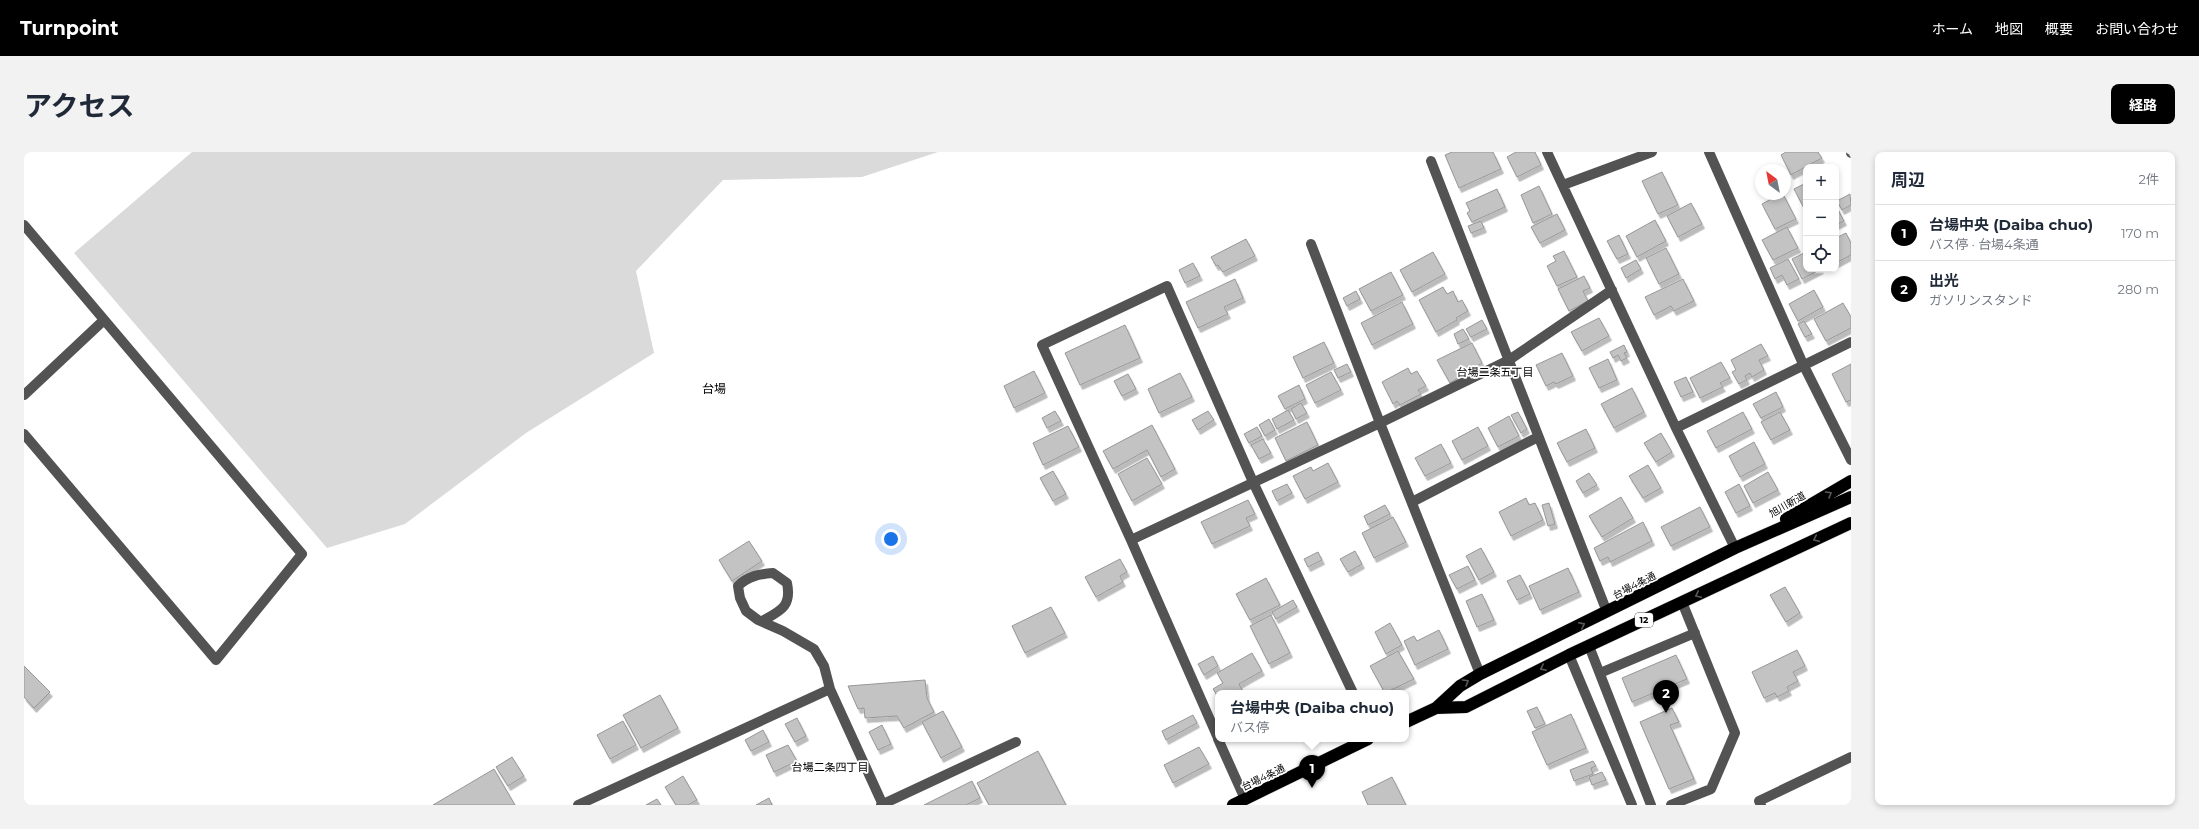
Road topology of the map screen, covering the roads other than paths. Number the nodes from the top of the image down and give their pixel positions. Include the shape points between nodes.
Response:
1 (1548, 152) edge
2 (1652, 152) edge
3 (1708, 152) edge
4 (1431, 162) dead end
5 (1563, 185) junction
6 (24, 225) edge
7 (1311, 244) dead end
8 (1612, 290) junction
9 (104, 320) junction
10 (1851, 342) edge
11 (1509, 360) junction
12 (1803, 364) junction
13 (24, 395) edge
14 (1380, 424) junction
15 (1676, 428) junction
16 (24, 434) edge
17 (1538, 437) junction
18 (1851, 460) edge
19 (1851, 481) edge
20 (1253, 482) junction
21 (1851, 497) edge
22 (1412, 502) junction
23 (1851, 523) edge
24 (1131, 540) junction
25 (1735, 548) junction
26 (1682, 602) junction
27 (1607, 612) junction
28 (762, 621) junction
29 (1695, 634) junction
30 (1589, 646) junction
31 (1569, 655) junction
32 (1600, 673) junction
33 (1480, 674) junction
34 (830, 688) junction
35 (1352, 690) edge
36 (1436, 708) junction
37 (1409, 721) edge
38 (1215, 731) edge
39 (1016, 742) dead end
40 (1220, 742) edge
41 (1362, 742) edge
42 (1851, 757) edge
43 (1245, 799) junction
44 (578, 805) edge
45 (882, 805) edge
46 (1233, 805) edge
47 (1632, 805) edge
48 (1651, 805) edge
49 (1671, 805) edge
50 (1761, 805) edge

1 - 5 street
2 - 5 street
3 - 12 street
4 - 11 street
5 - 8 street
6 - 9 street
7 - 14 street
8 - 11 street
8 - 15 street
9 - 13 street
9 - 16 street via 302,554 216,660
10 - 12 street
11 - 14 street
11 - 17 street
12 - 15 street
12 - 18 street
14 - 20 street
14 - 22 street
15 - 25 street
17 - 22 street
17 - 27 street
25 -> 19 highway, 旭川新道 / 12
20 - 24 street
20 - 24 street via 1167,286 1042,345
20 - 35 street
21 - 25 highway, 台場4条通 / 12
22 - 33 street
23 -> 26 highway, 台場4条通 / 12
24 - 38 street
25 - 27 highway, 台場4条通 / 12
26 - 29 street
26 - 30 highway, 台場4条通 / 12
33 -> 27 highway, 台場4条通 / 12
28 - 28 street via 746,611 738,586 744,580 759,574 774,573 787,583 790,594 787,604
28 - 34 street via 814,649 824,666
29 - 32 street
29 - 49 street via 1735,733 1711,789
30 - 31 highway, 台場4条通 / 12
30 - 32 street
31 -> 36 highway, 台場4条通 / 12 via 1466,707
31 - 47 street
32 - 48 street
36 -> 33 highway, 台場4条通 / 12 via 1460,686
34 - 44 street
34 - 45 street
36 - 37 highway, 台場4条通 / 12
39 - 45 street
40 - 43 street
41 - 43 highway, 台場4条通
42 - 50 street via 1759,801
43 - 46 highway, 台場4条通

